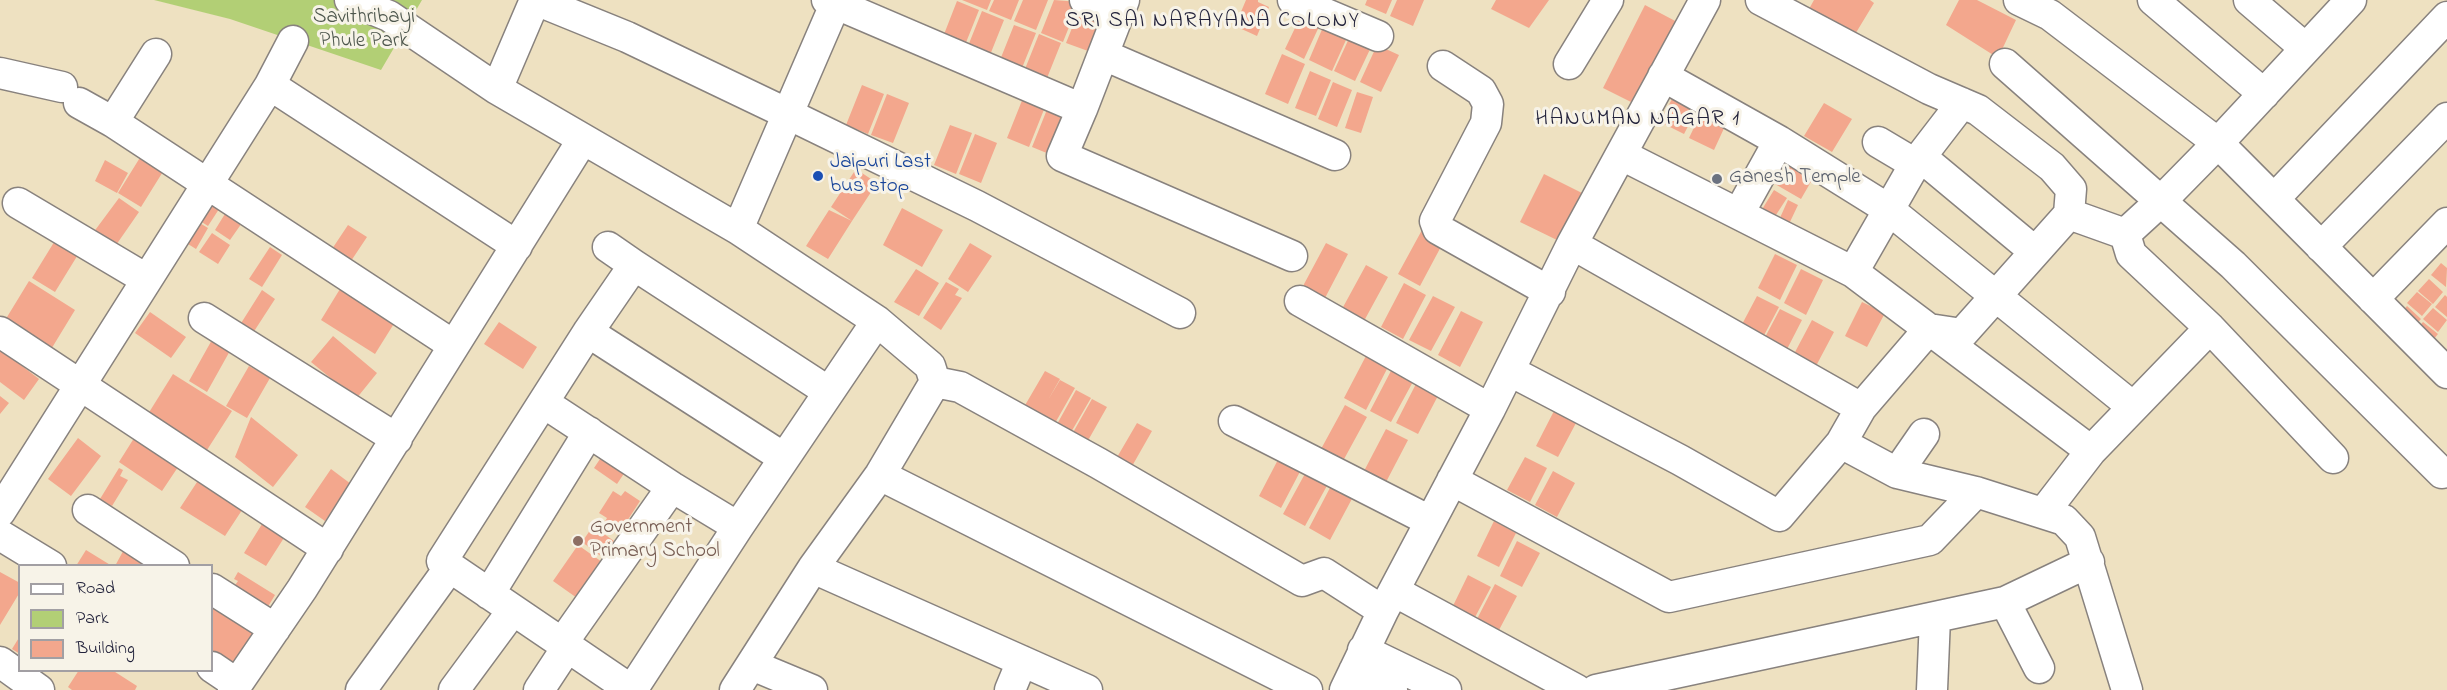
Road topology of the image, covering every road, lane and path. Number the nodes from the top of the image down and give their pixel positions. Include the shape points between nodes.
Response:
1 (350, 0) edge
2 (536, 0) edge
3 (1085, 0) edge
4 (1293, 0) edge
5 (1608, 0) edge
6 (1705, 0) edge
7 (1761, 0) edge
8 (2019, 0) edge
9 (2152, 0) edge
10 (2249, 0) edge
11 (2351, 0) edge
12 (833, 1) edge
13 (1121, 7) edge
14 (2447, 17) edge
15 (1378, 36) dead end
16 (293, 41) dead end
17 (2305, 48) junction
18 (156, 54) dead end
19 (1104, 55) junction
20 (1569, 64) dead end
21 (2005, 64) dead end
22 (1443, 66) dead end
23 (0, 73) edge
24 (1663, 76) junction
25 (270, 85) junction
26 (497, 89) junction
27 (2264, 94) junction
28 (1962, 103) junction
29 (1082, 109) junction
30 (788, 114) junction
31 (2447, 118) edge
32 (113, 122) junction
33 (583, 139) junction
34 (1779, 141) junction
35 (1878, 142) dead end
36 (2218, 143) junction
37 (1335, 155) dead end
38 (1622, 155) junction
39 (1918, 161) junction
40 (208, 185) junction
41 (2274, 199) junction
42 (2161, 201) junction
43 (18, 203) dead end
44 (1888, 209) junction
45 (1739, 213) junction
46 (2069, 213) junction
47 (2447, 223) edge
48 (738, 229) junction
49 (2125, 234) junction
50 (1572, 244) junction
51 (517, 246) junction
52 (608, 247) dead end
53 (2321, 247) junction
54 (2034, 251) junction
55 (1292, 256) dead end
56 (634, 265) junction
57 (1853, 272) junction
58 (146, 279) junction
59 (1550, 292) junction
60 (1995, 296) junction
61 (2373, 299) junction
62 (1300, 301) dead end
63 (1180, 313) dead end
64 (204, 318) dead end
65 (877, 321) junction
66 (2210, 328) junction
67 (1929, 329) junction
68 (0, 332) edge
69 (588, 332) junction
70 (453, 345) junction
71 (2441, 356) edge
72 (1510, 371) junction
73 (935, 382) junction
74 (82, 385) junction
75 (829, 392) junction
76 (544, 402) junction
77 (2133, 407) junction
78 (1861, 408) junction
79 (1490, 409) junction
80 (1234, 421) dead end
81 (588, 432) junction
82 (1924, 434) dead end
83 (397, 439) junction
84 (1841, 442) junction
85 (2091, 451) junction
86 (784, 458) junction
87 (2333, 458) dead end
88 (11, 469) edge
89 (1897, 473) junction
90 (2442, 473) dead end
91 (880, 475) junction
92 (1452, 480) junction
93 (672, 487) junction
94 (1976, 492) junction
95 (88, 510) dead end
96 (0, 512) edge
97 (2044, 512) junction
98 (1430, 521) junction
99 (738, 526) junction
100 (0, 534) edge
101 (328, 549) junction
102 (2089, 562) junction
103 (48, 564) edge
104 (171, 564) edge
105 (450, 567) junction
106 (813, 568) junction
107 (213, 590) edge
108 (1388, 601) junction
109 (501, 602) junction
110 (2005, 603) junction
111 (1935, 618) junction
112 (276, 629) junction
113 (565, 644) junction
114 (1022, 661) junction
115 (0, 662) edge
116 (752, 665) junction
117 (213, 668) edge
118 (2039, 668) dead end
119 (1353, 677) edge
120 (235, 687) edge
121 (1615, 688) edge
122 (39, 690) edge
123 (361, 690) edge
124 (454, 690) edge
125 (539, 690) edge
126 (632, 690) edge
127 (735, 690) edge
128 (812, 690) edge
129 (1010, 690) edge
130 (1087, 690) edge
131 (1307, 690) edge
132 (1392, 690) edge
133 (1446, 690) edge
134 (1577, 690) edge
135 (1932, 690) edge
136 (2127, 690) edge

1 - 26 street via 389,16
2 - 26 street
2 - 30 street via 627,37
3 - 13 street
4 - 15 street
5 - 20 street
6 - 24 street
7 - 28 street
8 - 36 street via 2050,15
9 - 27 street
10 - 17 street
11 - 17 street
12 - 29 street
12 - 30 street
13 - 19 street
14 - 41 street
16 - 25 street
17 - 27 street
18 - 32 street
19 - 29 street
19 - 37 street
21 - 42 street
22 - 59 street via 1481,91 1488,104 1486,123 1435,221 1438,229
23 - 32 street via 71,95
24 - 34 street
24 - 38 street
25 - 40 street
25 - 51 street
26 - 33 street
27 - 36 street
28 - 39 street
28 - 46 street via 1978,110 2052,167 2071,189
29 - 55 street via 1062,156
30 - 48 street
30 - 63 street via 976,206
31 - 53 street
32 - 40 street
33 - 48 street
33 - 51 street
34 - 44 street
34 - 45 street
35 - 39 street
36 - 41 street
36 - 42 street
38 - 45 street
38 - 50 street
39 - 44 street
39 - 54 street
40 - 58 street
40 - 70 street
41 - 53 street
42 - 49 street
42 - 90 street via 2233,265
43 - 58 street
44 - 57 street
44 - 60 street
45 - 57 street
46 - 49 street
46 - 54 street
47 - 61 street
48 - 65 street
49 - 66 street via 2131,254
50 - 59 street
50 - 78 street
51 - 70 street
52 - 56 street
53 - 61 street
54 - 60 street
56 - 69 street
56 - 75 street
57 - 67 street
58 - 74 street
59 - 72 street
60 - 67 street via 1962,334
60 - 77 street
61 - 71 street
62 - 79 street
64 - 83 street
65 - 73 street via 930,366
65 - 75 street
66 - 77 street
66 - 87 street
67 - 78 street
67 - 85 street
68 - 74 street
69 - 76 street
69 - 86 street
70 - 83 street
72 - 79 street
72 - 84 street via 1779,516
73 - 91 street
73 - 108 street via 960,387 1302,581 1324,573
74 - 88 street
74 - 101 street
75 - 86 street
76 - 81 street
76 - 105 street via 442,561
77 - 85 street
78 - 84 street
79 - 92 street
80 - 98 street
81 - 93 street
81 - 109 street
82 - 89 street
83 - 101 street
84 - 89 street
85 - 97 street
86 - 99 street
88 - 96 street
89 - 94 street
91 - 106 street
91 - 131 street
92 - 94 street via 1669,597 1930,540
92 - 98 street
93 - 99 street
93 - 113 street
94 - 97 street
95 - 104 street
97 - 102 street via 2064,520 2080,537
98 - 108 street
99 - 126 street
100 - 103 street
101 - 112 street
102 - 110 street
102 - 136 street
105 - 109 street
105 - 123 street
106 - 114 street
106 - 116 street
107 - 112 street
108 - 119 street
108 - 134 street
109 - 113 street
109 - 124 street
110 - 111 street
110 - 118 street
111 - 121 street
111 - 135 street
112 - 120 street
113 - 125 street
113 - 126 street
114 - 129 street
114 - 130 street
115 - 122 street
116 - 127 street
116 - 128 street
117 - 120 street
119 - 132 street
119 - 133 street

